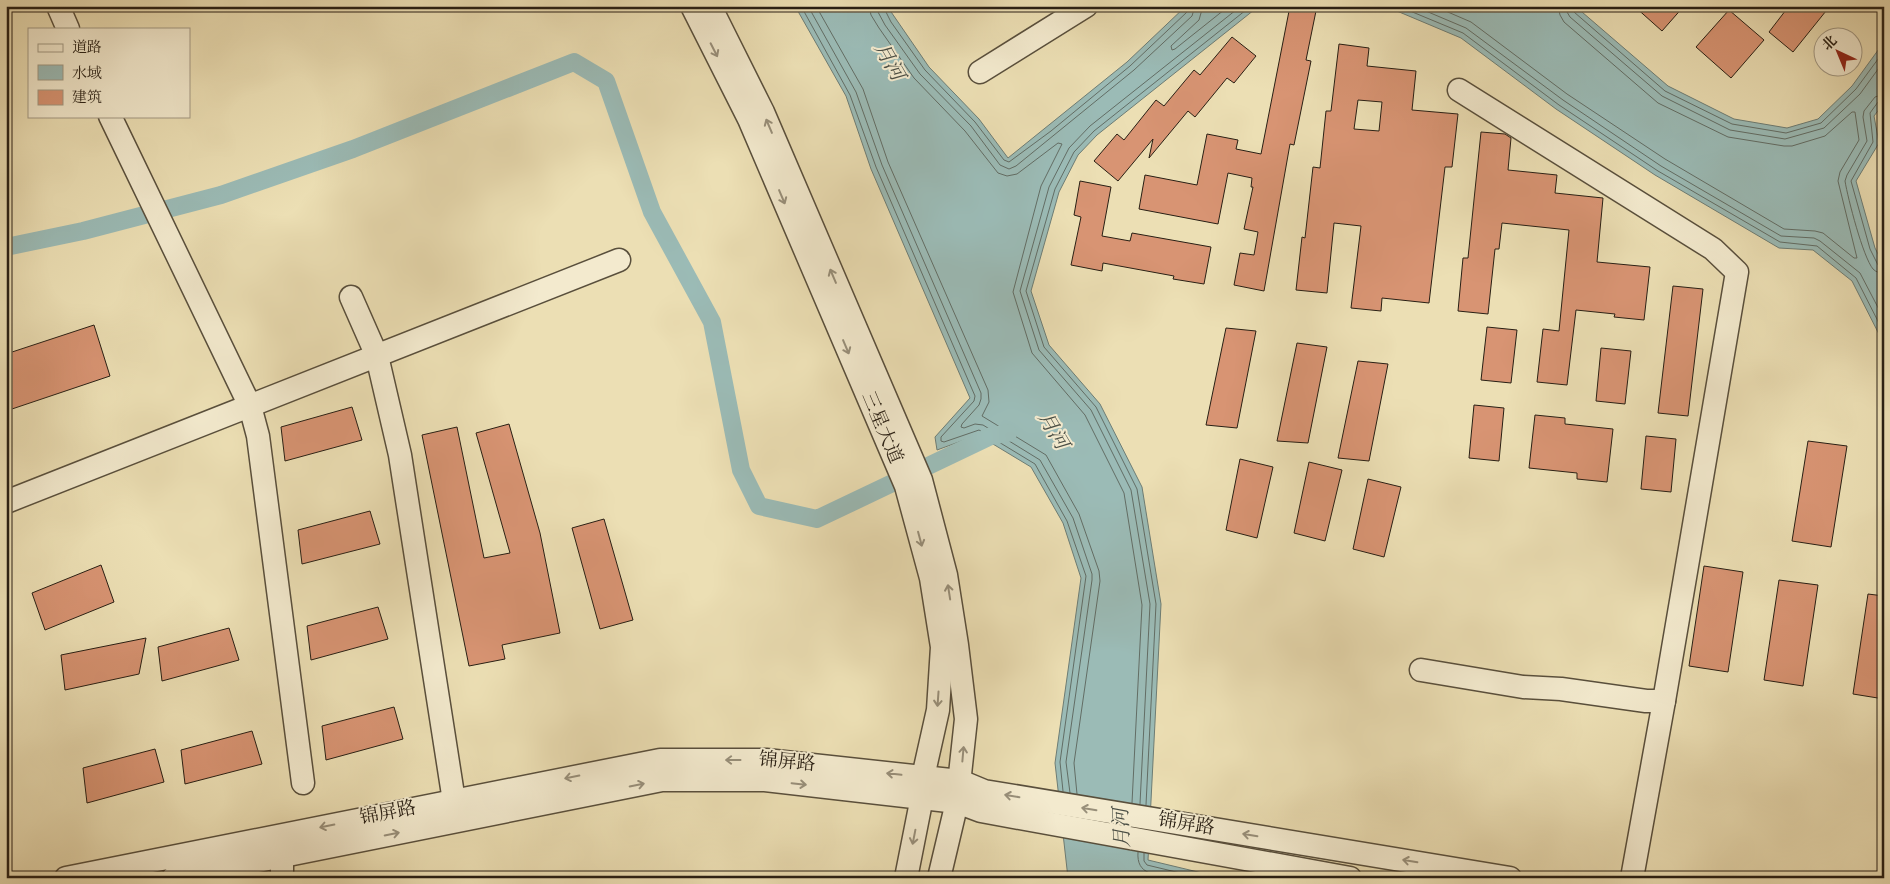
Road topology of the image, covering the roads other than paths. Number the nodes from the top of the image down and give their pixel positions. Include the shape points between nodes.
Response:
1 (58, 6) edge
2 (692, 6) edge
3 (710, 6) edge
4 (1086, 6) edge
5 (68, 28) edge
6 (980, 72) dead end
7 (1459, 90) dead end
8 (111, 118) edge
9 (619, 260) dead end
10 (351, 297) dead end
11 (377, 356) junction
12 (250, 406) junction
13 (911, 477) junction
14 (6, 502) edge
15 (1421, 670) dead end
16 (1664, 701) junction
17 (303, 783) dead end
18 (922, 787) junction
19 (959, 791) junction
20 (454, 801) junction
21 (1057, 814) junction
22 (282, 867) edge
23 (66, 878) edge
24 (172, 878) edge
25 (906, 878) edge
26 (939, 878) edge
27 (1350, 878) edge
28 (1510, 878) edge
29 (1632, 878) edge

1 - 5 street
2 -> 13 street, 三星大道 via 749,119
13 -> 3 street, 三星大道 via 763,112
4 - 6 street
7 - 16 street via 1713,249 1737,272
8 - 12 street
9 - 11 street
10 - 11 street
11 - 12 street
11 - 20 street via 400,455
12 - 14 street
12 - 17 street via 258,436
13 -> 18 street, 三星大道 via 942,647 938,710
19 -> 13 street, 三星大道 via 966,719 957,645 946,575
15 - 16 street via 1524,687
16 - 29 street
18 - 19 street, 锦屏路
18 -> 20 street, 锦屏路 via 766,760 660,760
22 -> 18 street, 锦屏路 via 662,780 765,780
18 -> 25 street, 三星大道
19 - 21 street, 锦屏路 via 980,811
19 - 26 street, 三星大道
20 -> 23 street, 锦屏路
21 - 27 street, 锦屏路 via 1170,846
28 -> 21 street, 锦屏路 via 1172,822
22 - 24 street, 锦屏路

